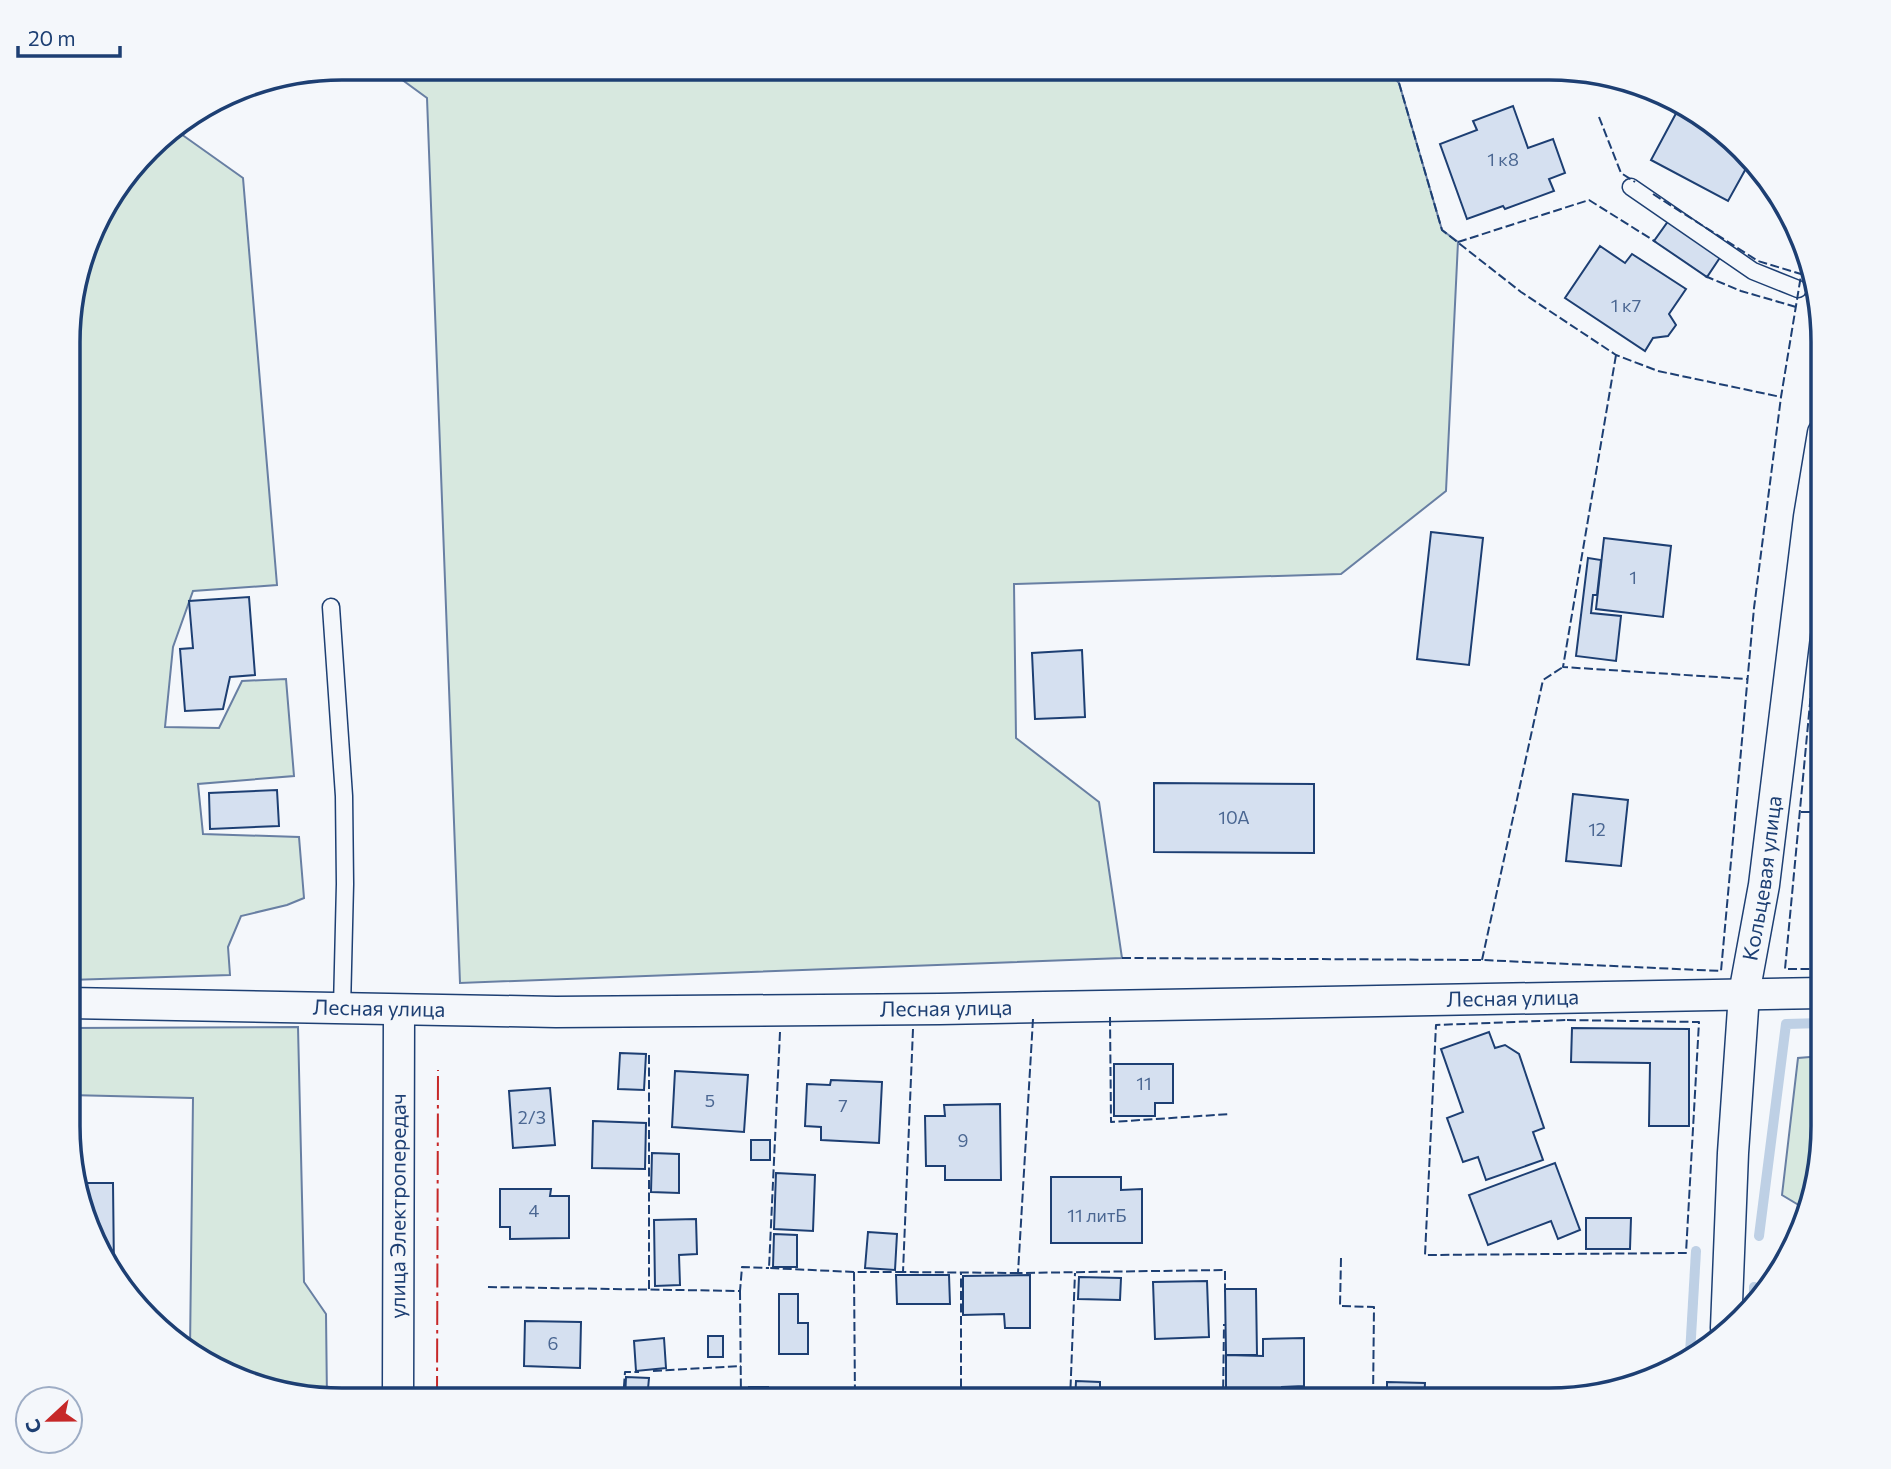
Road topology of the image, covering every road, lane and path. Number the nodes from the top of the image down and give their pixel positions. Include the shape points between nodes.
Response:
1 (1631, 187) dead end
2 (1798, 289) dead end
3 (1811, 505) edge
4 (331, 607) dead end
5 (1811, 993) edge
6 (1744, 994) junction
7 (80, 1003) edge
8 (342, 1008) junction
9 (399, 1010) junction
10 (1726, 1319) edge
11 (398, 1388) edge

1 - 2 lane via 1753,271
3 - 6 street, Кольцевая улица via 1764,885
4 - 8 lane via 344,796
5 - 6 street, Лесная улица
6 - 9 street, Лесная улица via 915,1009
6 - 10 street, Кольцевая улица
7 - 8 street, Лесная улица
8 - 9 street, Лесная улица
9 - 11 street, улица Электропередач

